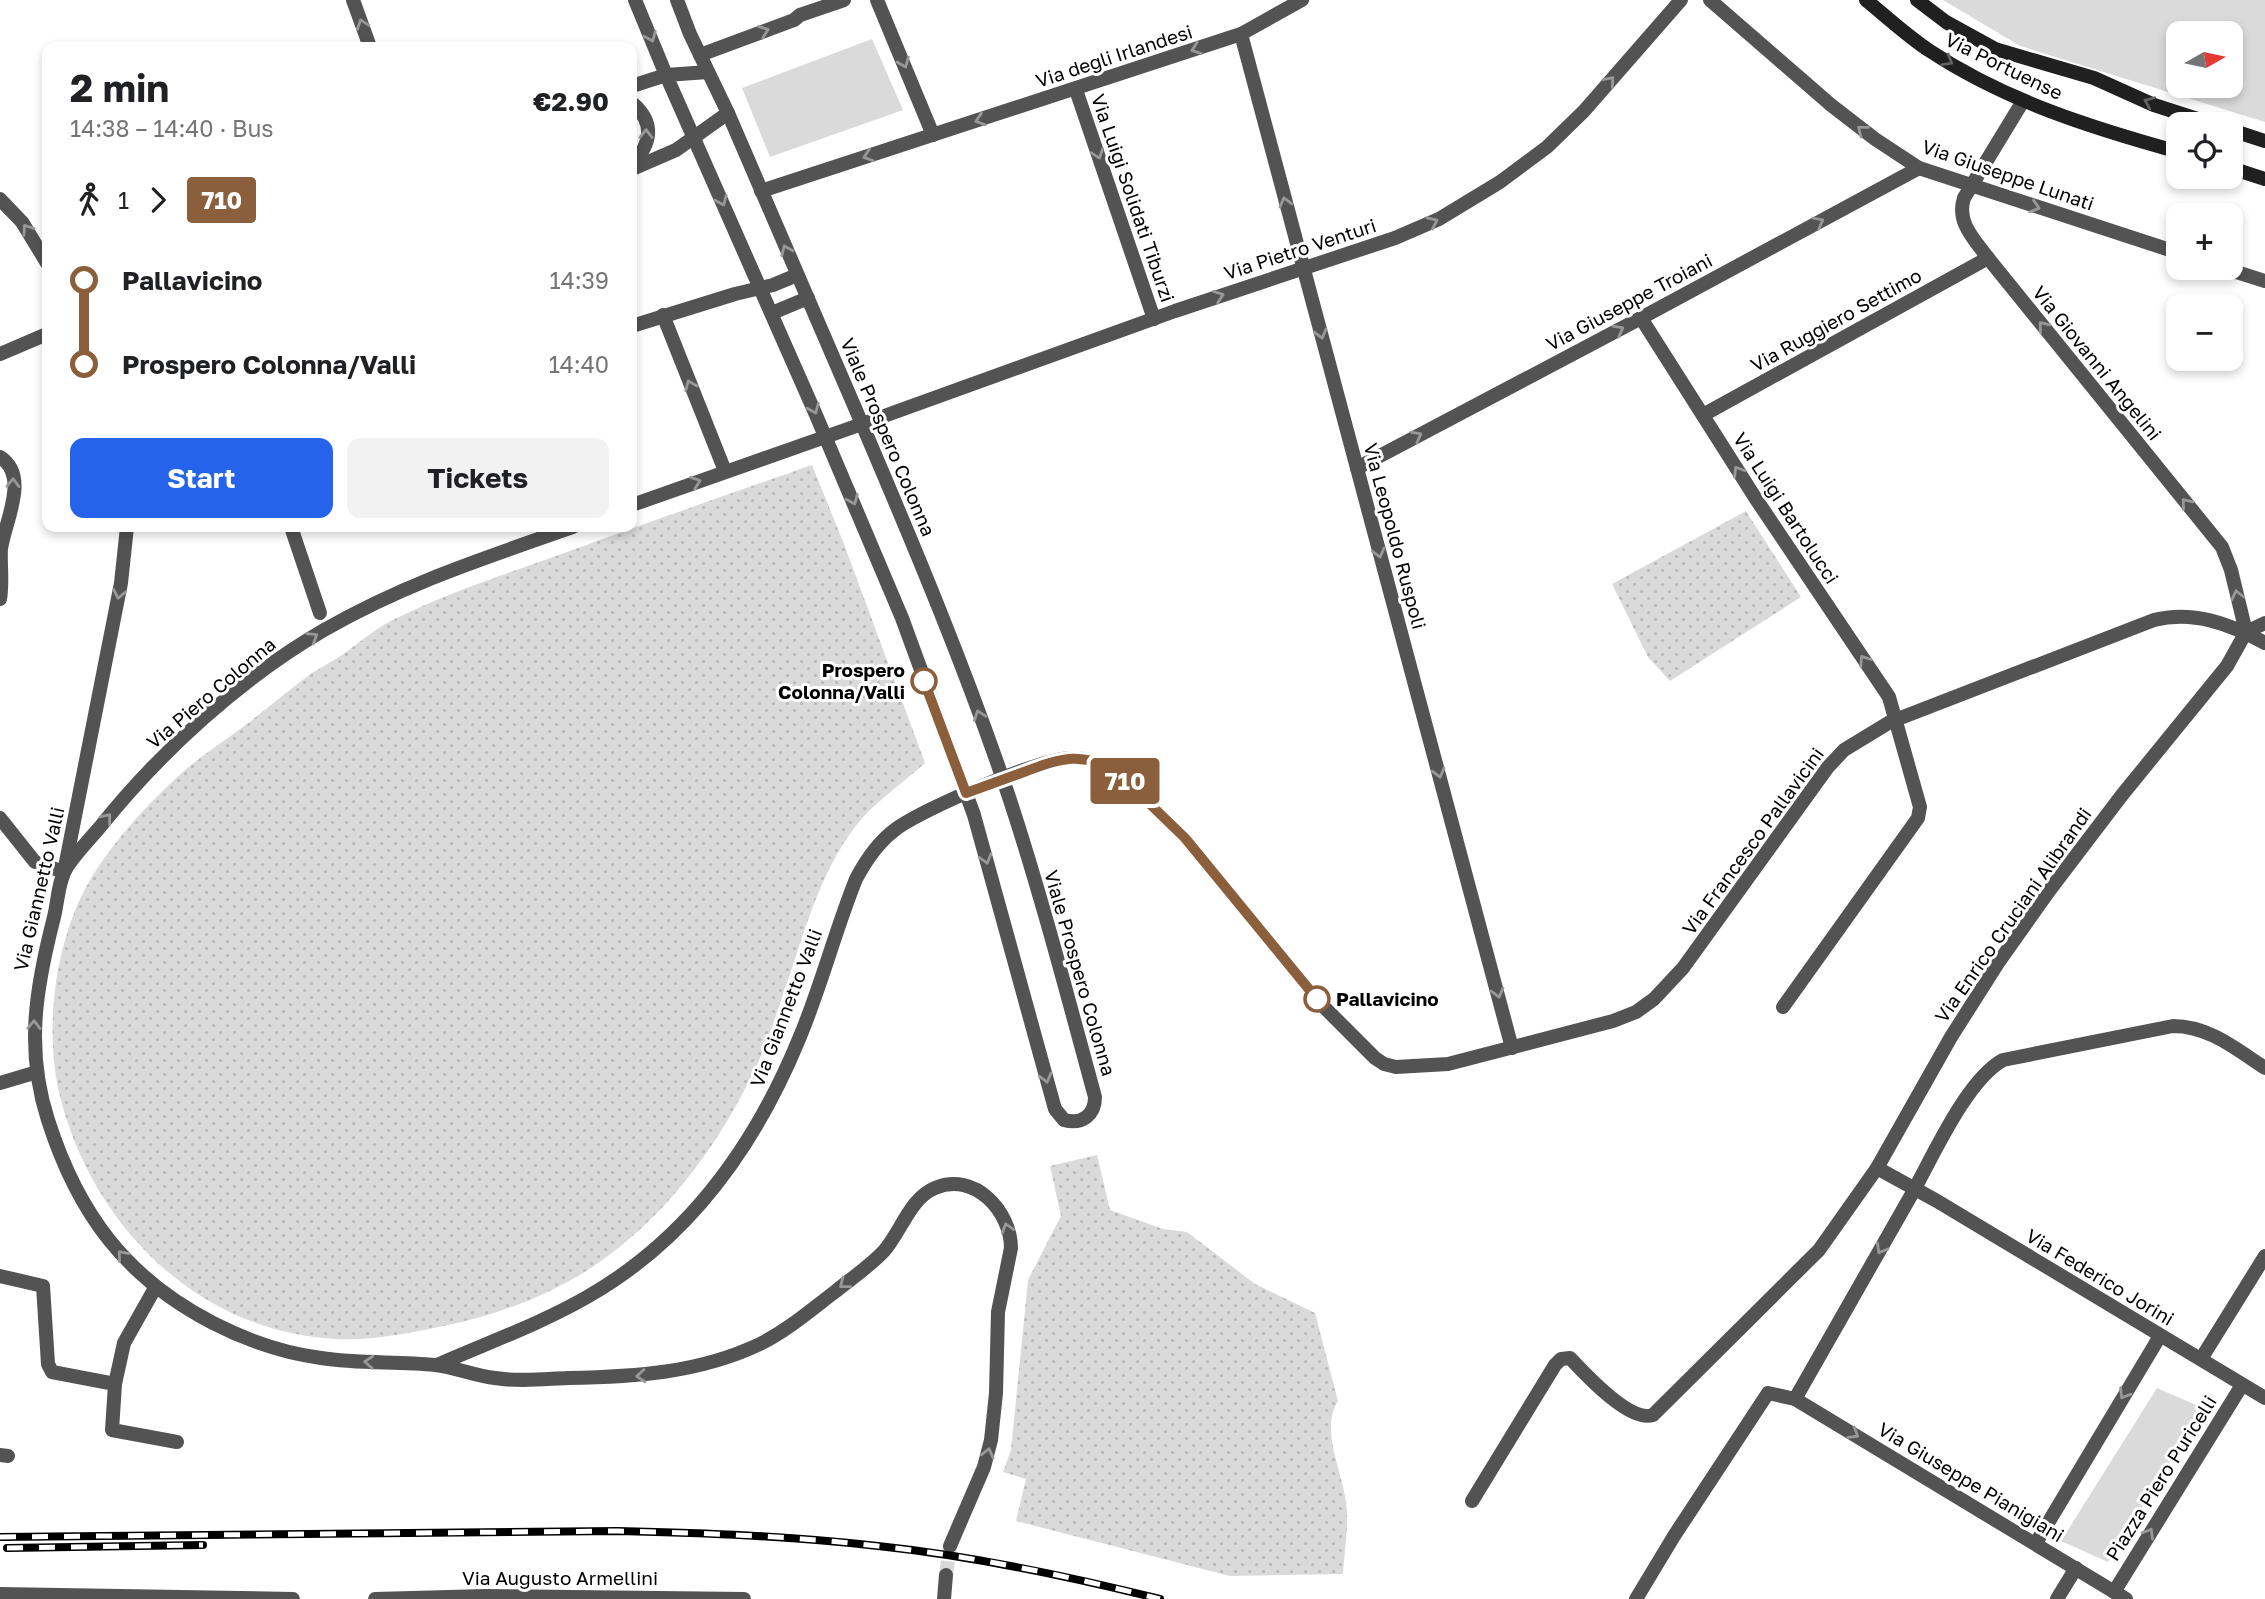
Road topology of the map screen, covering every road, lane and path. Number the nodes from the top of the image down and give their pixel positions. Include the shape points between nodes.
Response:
1 (353, 0) edge
2 (635, 0) edge
3 (677, 0) edge
4 (844, 0) edge
5 (877, 0) edge
6 (1302, 0) edge
7 (1681, 0) edge
8 (1710, 0) edge
9 (1866, 0) edge
10 (1917, 0) edge
11 (1241, 34) junction
12 (368, 42) edge
13 (700, 55) junction
14 (708, 72) junction
15 (666, 75) junction
16 (637, 84) edge
17 (1076, 90) junction
18 (2022, 101) junction
19 (637, 108) edge
20 (2176, 112) edge
21 (728, 113) junction
22 (2243, 134) edge
23 (933, 135) junction
24 (694, 138) junction
25 (2265, 141) edge
26 (2166, 148) edge
27 (637, 160) edge
28 (637, 165) edge
29 (1919, 168) junction
30 (2243, 172) edge
31 (2265, 179) edge
32 (1970, 186) junction
33 (761, 191) junction
34 (0, 199) edge
35 (2166, 249) edge
36 (42, 255) edge
37 (1988, 258) junction
38 (1303, 268) junction
39 (2243, 274) edge
40 (797, 275) junction
41 (2265, 281) edge
42 (761, 286) junction
43 (807, 298) junction
44 (772, 313) junction
45 (663, 315) junction
46 (1641, 318) junction
47 (1154, 319) junction
48 (637, 324) edge
49 (42, 336) edge
50 (0, 354) edge
51 (1703, 415) junction
52 (862, 425) junction
53 (825, 438) junction
54 (0, 457) edge
55 (1357, 468) junction
56 (725, 471) junction
57 (637, 503) edge
58 (126, 532) edge
59 (292, 532) edge
60 (541, 532) edge
61 (0, 550) edge
62 (0, 599) edge
63 (320, 613) dead end
64 (2265, 623) edge
65 (2245, 632) junction
66 (2265, 643) edge
67 (1896, 720) junction
68 (1002, 779) junction
69 (966, 793) junction
70 (0, 818) edge
71 (64, 872) junction
72 (1783, 1007) dead end
73 (1512, 1048) junction
74 (2265, 1068) edge
75 (37, 1072) junction
76 (0, 1083) edge
77 (1877, 1168) junction
78 (1914, 1189) junction
79 (2265, 1256) edge
80 (0, 1276) edge
81 (155, 1288) junction
82 (2160, 1336) junction
83 (2201, 1359) junction
84 (437, 1365) junction
85 (116, 1384) junction
86 (2242, 1385) junction
87 (2265, 1398) edge
88 (1796, 1399) junction
89 (177, 1442) dead end
90 (1472, 1501) dead end
91 (2036, 1543) junction
92 (950, 1546) tunnel mouth
93 (2076, 1568) junction
94 (946, 1575) tunnel mouth
95 (0, 1594) edge
96 (2120, 1595) edge
97 (485, 1597) edge
98 (293, 1599) edge
99 (375, 1599) edge
100 (650, 1599) edge
101 (744, 1599) edge
102 (944, 1599) edge
103 (1636, 1599) edge
104 (2057, 1599) edge

12 -> 1 street
2 -> 15 street, Viale Prospero Colonna
3 - 13 street, Viale Prospero Colonna
13 -> 4 street
5 -> 23 street
6 - 11 street, Via degli Irlandesi
38 -> 7 street, Via Pietro Venturi via 1425,226 1500,182 1547,148 1584,111
29 -> 8 street, Via Giuseppe Lunati via 1831,105
9 -> 18 main road, Via Portuense via 1929,50
20 -> 10 main road, Via Portuense via 2094,78 1994,49
11 -> 17 street, Via degli Irlandesi
38 -> 11 street, Via Leopoldo Ruspoli
13 - 14 street, Viale Prospero Colonna
14 - 15 street
14 - 21 street, Viale Prospero Colonna
15 - 16 street
15 - 24 street, Viale Prospero Colonna
17 -> 23 street, Via degli Irlandesi
17 -> 47 street, Via Luigi Solidati Tiburzi
18 - 26 main road, Via Portuense
18 - 32 street
27 -> 19 street via 646,147 648,130
21 - 24 street
21 - 33 street, Viale Prospero Colonna
22 - 25 main road
23 -> 33 street, Via degli Irlandesi
24 - 28 street
24 -> 42 street, Viale Prospero Colonna
29 - 32 street, Via Giuseppe Lunati
46 -> 29 street, Via Giuseppe Troiani
30 - 31 main road
32 -> 35 street, Via Giuseppe Lunati
32 - 37 street, Via Giovanni Angelini via 1961,216
40 -> 33 street, Viale Prospero Colonna
36 -> 34 street via 22,222
37 - 51 street, Via Ruggiero Settimo
65 -> 37 street, Via Giovanni Angelini via 2227,558 2213,537
47 -> 38 street, Via Pietro Venturi
38 -> 55 street, Via Leopoldo Ruspoli
39 - 41 street
40 - 42 street
40 - 43 street, Viale Prospero Colonna
42 - 44 street, Viale Prospero Colonna
42 - 45 street
43 - 44 street
43 - 52 street, Viale Prospero Colonna
44 -> 53 street, Viale Prospero Colonna
45 - 48 street
56 -> 45 street
46 - 51 street, Via Luigi Bartolucci
55 -> 46 street, Via Giuseppe Troiani
47 - 52 street, Via Pietro Venturi
49 - 50 street
67 -> 51 street, Via Luigi Bartolucci via 1889,697
52 - 53 street, Via Pietro Venturi
68 -> 52 street, Viale Prospero Colonna via 937,602
53 - 56 street
53 -> 69 street, Viale Prospero Colonna via 902,618
61 -> 54 street via 15,477
55 -> 73 street, Via Leopoldo Ruspoli
57 -> 56 street
58 -> 71 street, Via Giannetto Valli via 121,583
59 - 63 street
71 -> 60 street, Via Piero Colonna via 143,777 230,697 292,650 410,586
61 - 62 street
64 - 65 street
65 - 66 street, Via Francesco Pallavicini
65 - 67 street, Via Francesco Pallavicini via 2197,617 2175,615 2154,620
65 - 77 street, Via Enrico Cruciani Alibrandi via 2227,666 2065,870 1998,963
67 - 72 street, Via Luigi Bartolucci via 1917,793 1918,818
67 - 73 street, Via Francesco Pallavicini via 1857,741 1828,767 1692,956 1654,999 1613,1021
68 - 69 street, Via Giannetto Valli
69 -> 68 street, Viale Prospero Colonna via 1055,1110 1064,1120 1082,1121 1093,1111 1095,1097
68 - 73 street, Via Francesco Pallavicini via 1066,758 1095,761 1119,774 1185,838 1319,1002 1384,1064 1448,1065
69 - 84 street, Via Giannetto Valli via 897,828 864,864 848,897 800,1038 771,1102 730,1168 680,1228 638,1264 587,1297
70 - 71 street via 35,862
75 -> 71 street, Via Giannetto Valli via 36,992
74 - 78 street via 2213,1035 2180,1026 2003,1060 1978,1080
75 - 76 street
81 -> 75 street, Via Giannetto Valli via 124,1258 92,1215 47,1118
77 - 78 street
77 - 90 street, Via Enrico Cruciani Alibrandi via 1819,1250 1653,1415 1643,1416 1602,1392 1570,1358 1561,1359
78 - 82 street, Via Federico Jorini
78 -> 88 street
79 - 83 street
80 - 85 street via 43,1286 52,1372
84 -> 81 street, Via Giannetto Valli via 295,1353 234,1333
81 - 85 street via 124,1343
82 - 83 street, Via Federico Jorini
82 -> 91 street
83 - 86 street, Via Federico Jorini
92 -> 84 street via 991,1440 997,1324 1011,1248 1002,1212 971,1188 946,1185 927,1192 872,1262 777,1335 713,1362 645,1376 520,1380
85 - 89 street via 112,1430
86 - 87 street, Via Federico Jorini
96 -> 86 street, Piazza Piero Puricelli
88 -> 91 street, Via Giuseppe Pianigiani
88 - 103 street via 1768,1393
91 - 93 street, Via Giuseppe Pianigiani
93 - 96 street, Via Giuseppe Pianigiani
93 - 104 street
94 - 102 street
95 - 98 street
97 - 99 street, Via Augusto Armellini
97 - 100 street, Via Augusto Armellini
100 - 101 street, Via Augusto Armellini

